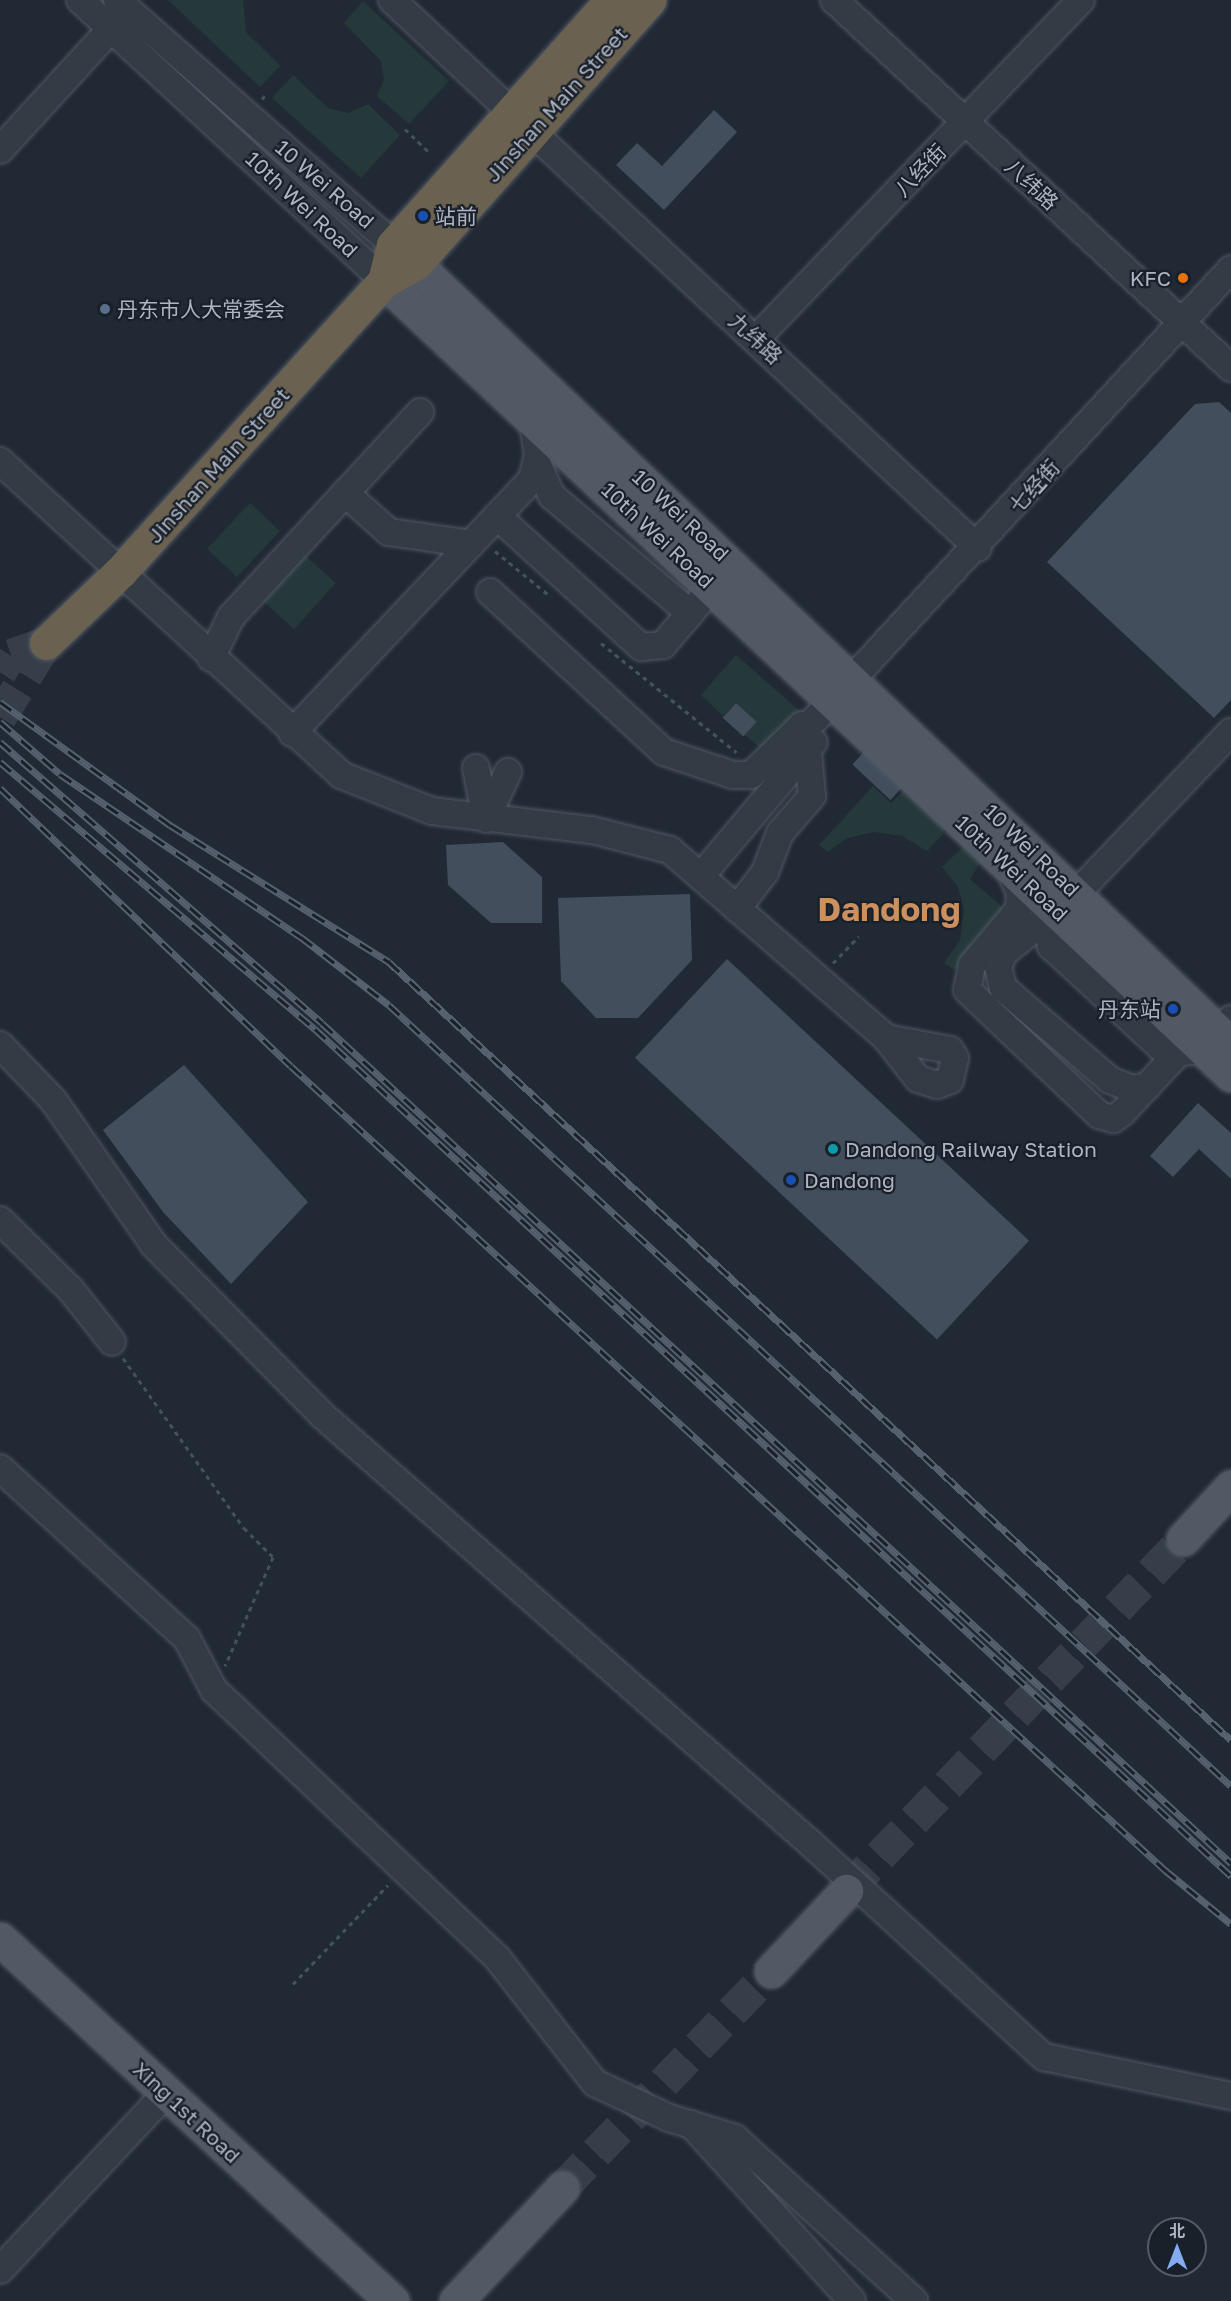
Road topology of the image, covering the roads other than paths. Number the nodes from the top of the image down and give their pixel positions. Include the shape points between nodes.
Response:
1 (81, 0) edge
2 (392, 0) edge
3 (611, 0) edge
4 (649, 0) edge
5 (834, 0) edge
6 (1081, 0) edge
7 (123, 10) edge
8 (520, 121) junction
9 (965, 122) junction
10 (0, 150) edge
11 (404, 254) junction
12 (1231, 269) edge
13 (384, 281) junction
14 (1181, 322) junction
15 (757, 338) junction
16 (1231, 368) edge
17 (420, 412) dead end
18 (532, 418) junction
19 (0, 461) edge
20 (537, 465) junction
21 (345, 493) junction
22 (497, 516) junction
23 (471, 544) junction
24 (978, 548) junction
25 (121, 571) junction
26 (712, 586) junction
27 (489, 592) dead end
28 (690, 613) junction
29 (46, 643) dead end
30 (211, 658) junction
31 (845, 691) junction
32 (1231, 732) edge
33 (292, 733) junction
34 (807, 739) junction
35 (768, 762) junction
36 (476, 768) dead end
37 (508, 772) dead end
38 (486, 819) junction
39 (1005, 861) junction
40 (697, 872) junction
41 (1059, 905) junction
42 (737, 909) junction
43 (886, 1038) dead end
44 (1212, 1040) edge
45 (0, 1045) edge
46 (1231, 1075) edge
47 (1140, 1095) junction
48 (0, 1220) edge
49 (112, 1342) road end
50 (0, 1468) edge
51 (1231, 1487) edge
52 (1183, 1539) tunnel mouth
53 (846, 1891) tunnel mouth
54 (0, 1939) edge
55 (771, 1971) tunnel mouth
56 (166, 2093) junction
57 (1231, 2096) edge
58 (691, 2124) junction
59 (562, 2188) tunnel mouth
60 (0, 2270) edge
61 (383, 2293) edge
62 (456, 2301) edge
63 (852, 2301) edge
64 (914, 2301) edge

1 - 7 street, 10th Wei Road
2 - 8 street, 九纬路
3 - 8 highway, Jinshan Main Street
4 - 8 highway, Jinshan Main Street
5 - 9 street, 八纬路
6 - 9 street, 八经街
7 - 10 street
7 - 11 street, 10 Wei Road
7 - 13 street, 10th Wei Road
8 - 11 highway, Jinshan Main Street
8 - 15 street, 九纬路
9 - 14 street, 八纬路
9 - 15 street, 八经街
11 - 13 highway, Jinshan Main Street
11 - 31 main road, 10 Wei Road
12 - 14 street, 七经街
13 - 18 main road, 10th Wei Road
13 - 25 highway, Jinshan Main Street
14 - 16 street, 八纬路
14 - 24 street, 七经街
15 - 24 street, 九纬路
17 - 21 street
18 - 20 street
18 - 26 main road, 10th Wei Road
19 - 25 street
20 - 22 street via 532,479
20 - 28 street via 552,496
21 - 23 street via 389,532
21 - 30 street via 231,617
22 - 23 street
22 - 28 street via 637,645 660,647
23 - 33 street
24 - 31 street, 七经街
25 - 29 highway, Jinshan Main Street
25 - 30 street
26 - 28 street
26 - 31 main road, 10th Wei Road
27 - 35 street via 664,752 739,776
30 - 33 street
31 - 34 street, 七经街
31 - 39 main road, 10th Wei Road
31 - 41 main road, 10 Wei Road
32 - 41 street
33 - 38 street via 327,766 365,788 432,811
34 - 35 street via 802,725
34 - 40 street
34 - 42 street via 812,796 780,833 765,872
35 - 40 street via 761,790
36 - 38 street
37 - 38 street
38 - 40 street via 563,826 648,843 670,850
39 - 41 main road, 10th Wei Road
39 - 47 street via 1020,892 1017,912 972,965 966,981 969,994 1098,1115 1113,1119
40 - 42 street
41 - 44 main road, 10 Wei Road
41 - 44 street via 1051,946 1167,1053
41 - 47 street via 1004,953 1000,984 1110,1080
42 - 43 street
44 - 46 main road
44 - 47 street
45 - 57 street via 53,1100 154,1245 322,1415 809,1842 1044,2057
48 - 49 street via 71,1290
50 - 58 street via 187,1639 214,1690 498,1959 595,2083
51 - 52 main road
53 - 55 main road
54 - 56 main road, Xing 1st Road
56 - 60 street
56 - 61 main road, Xing 1st Road
58 - 63 street
58 - 64 street via 735,2138
59 - 62 main road

